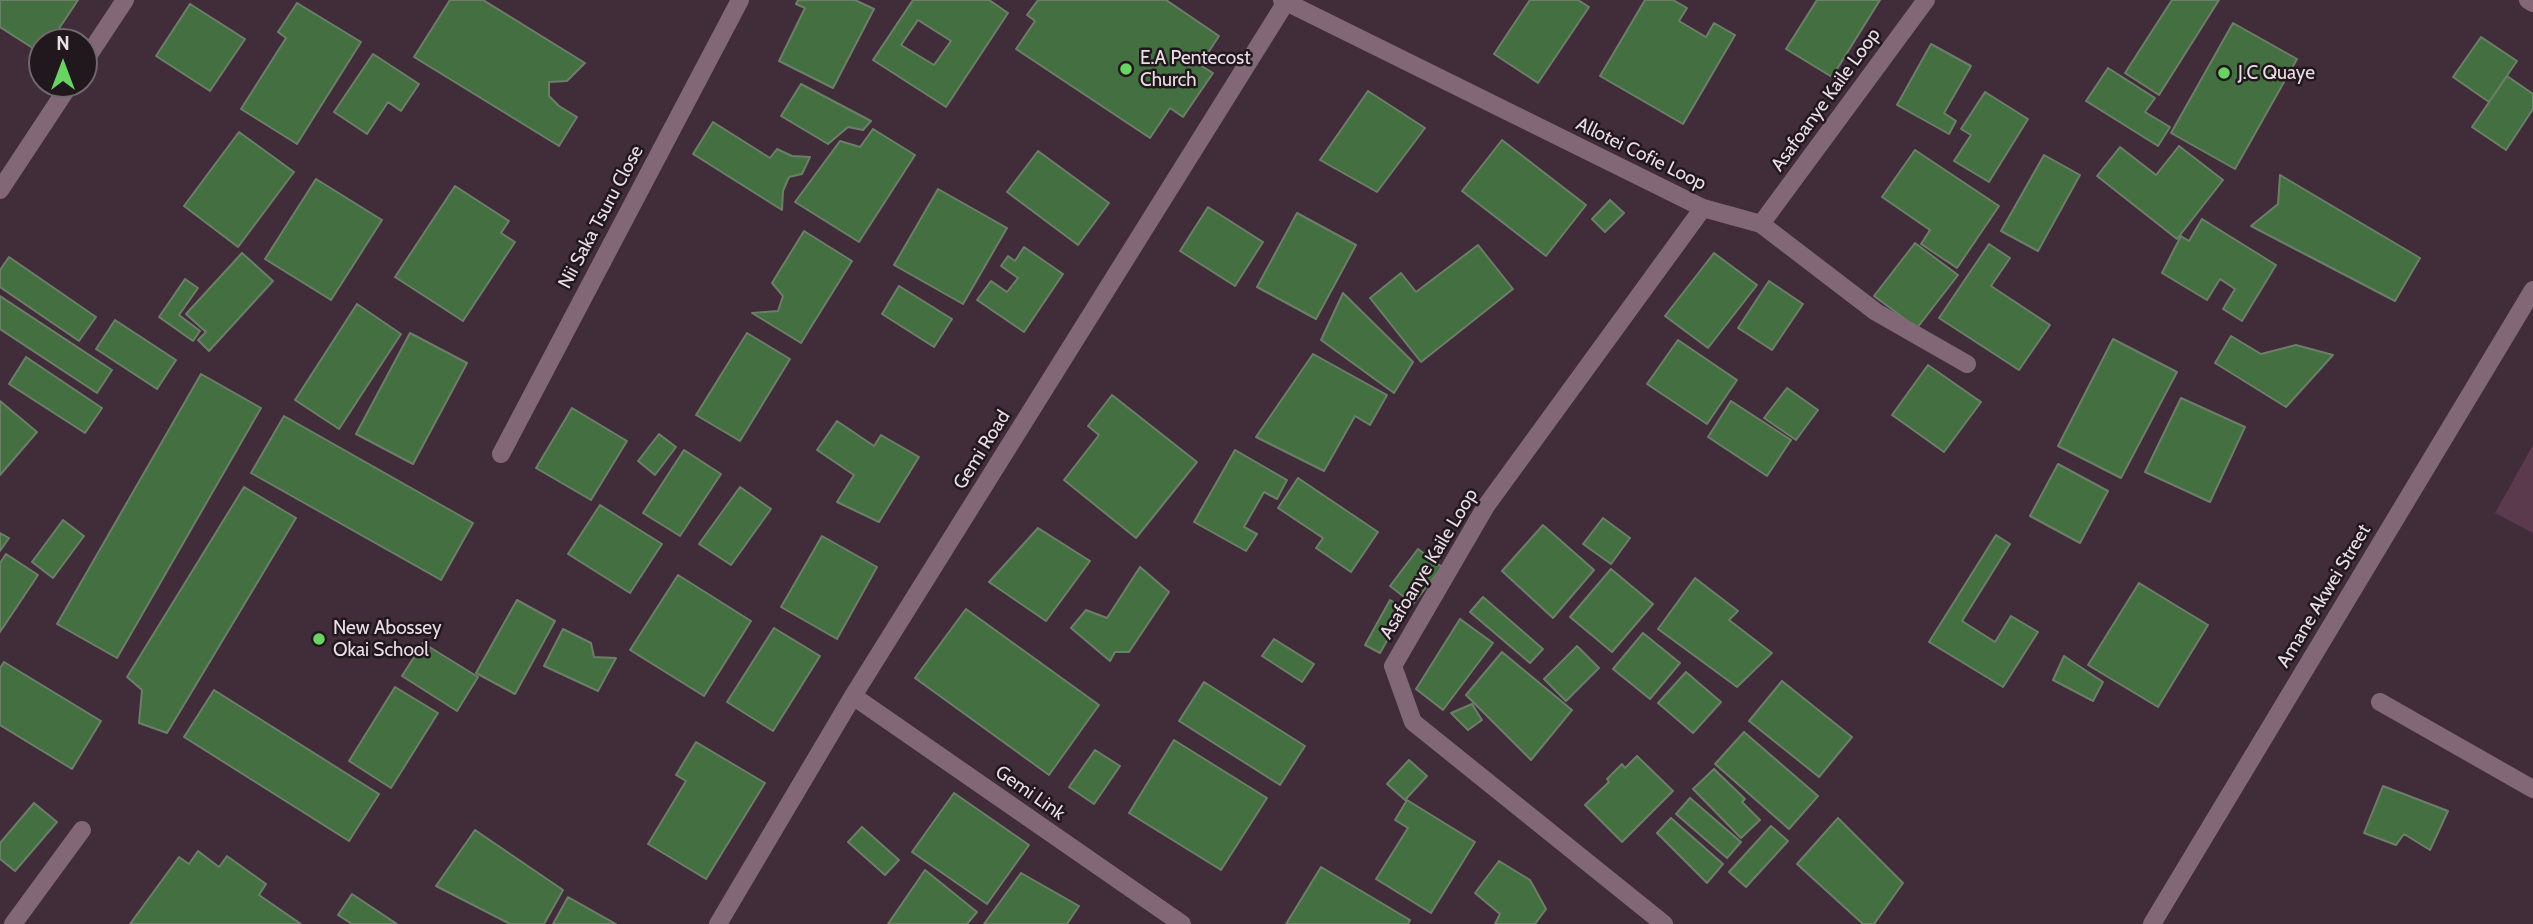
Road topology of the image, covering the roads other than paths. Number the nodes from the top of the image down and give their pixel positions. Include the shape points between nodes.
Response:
1 (125, 0) edge
2 (740, 0) edge
3 (1926, 0) edge
4 (2528, 0) edge
5 (1284, 1) edge
6 (2533, 3) edge
7 (98, 41) edge
8 (61, 98) edge
9 (0, 190) edge
10 (1703, 208) junction
11 (1761, 224) junction
12 (2533, 290) edge
13 (1968, 364) dead end
14 (501, 454) dead end
15 (853, 696) junction
16 (2380, 702) dead end
17 (2533, 789) edge
18 (82, 830) dead end
19 (13, 924) edge
20 (718, 924) edge
21 (1182, 924) edge
22 (1664, 924) edge
23 (2152, 924) edge

1 - 7 street
2 - 14 street, Nii Saka Tsuru Close
3 - 11 street, Asafoanye Kaile Loop
4 - 6 street
5 - 10 street, Allotei Cofie Loop
5 - 15 street, Gemi Road
8 - 9 street
10 - 11 street, Allotei Cofie Loop
10 - 22 street, Asafoanye Kaile Loop via 1486,506 1393,666 1413,722
11 - 13 street, Allotei Cofie Loop via 1876,312
12 - 23 street, Amane Akwei Street
15 - 20 street, Gemi Road
15 - 21 street, Gemi Link
16 - 17 street
18 - 19 street

